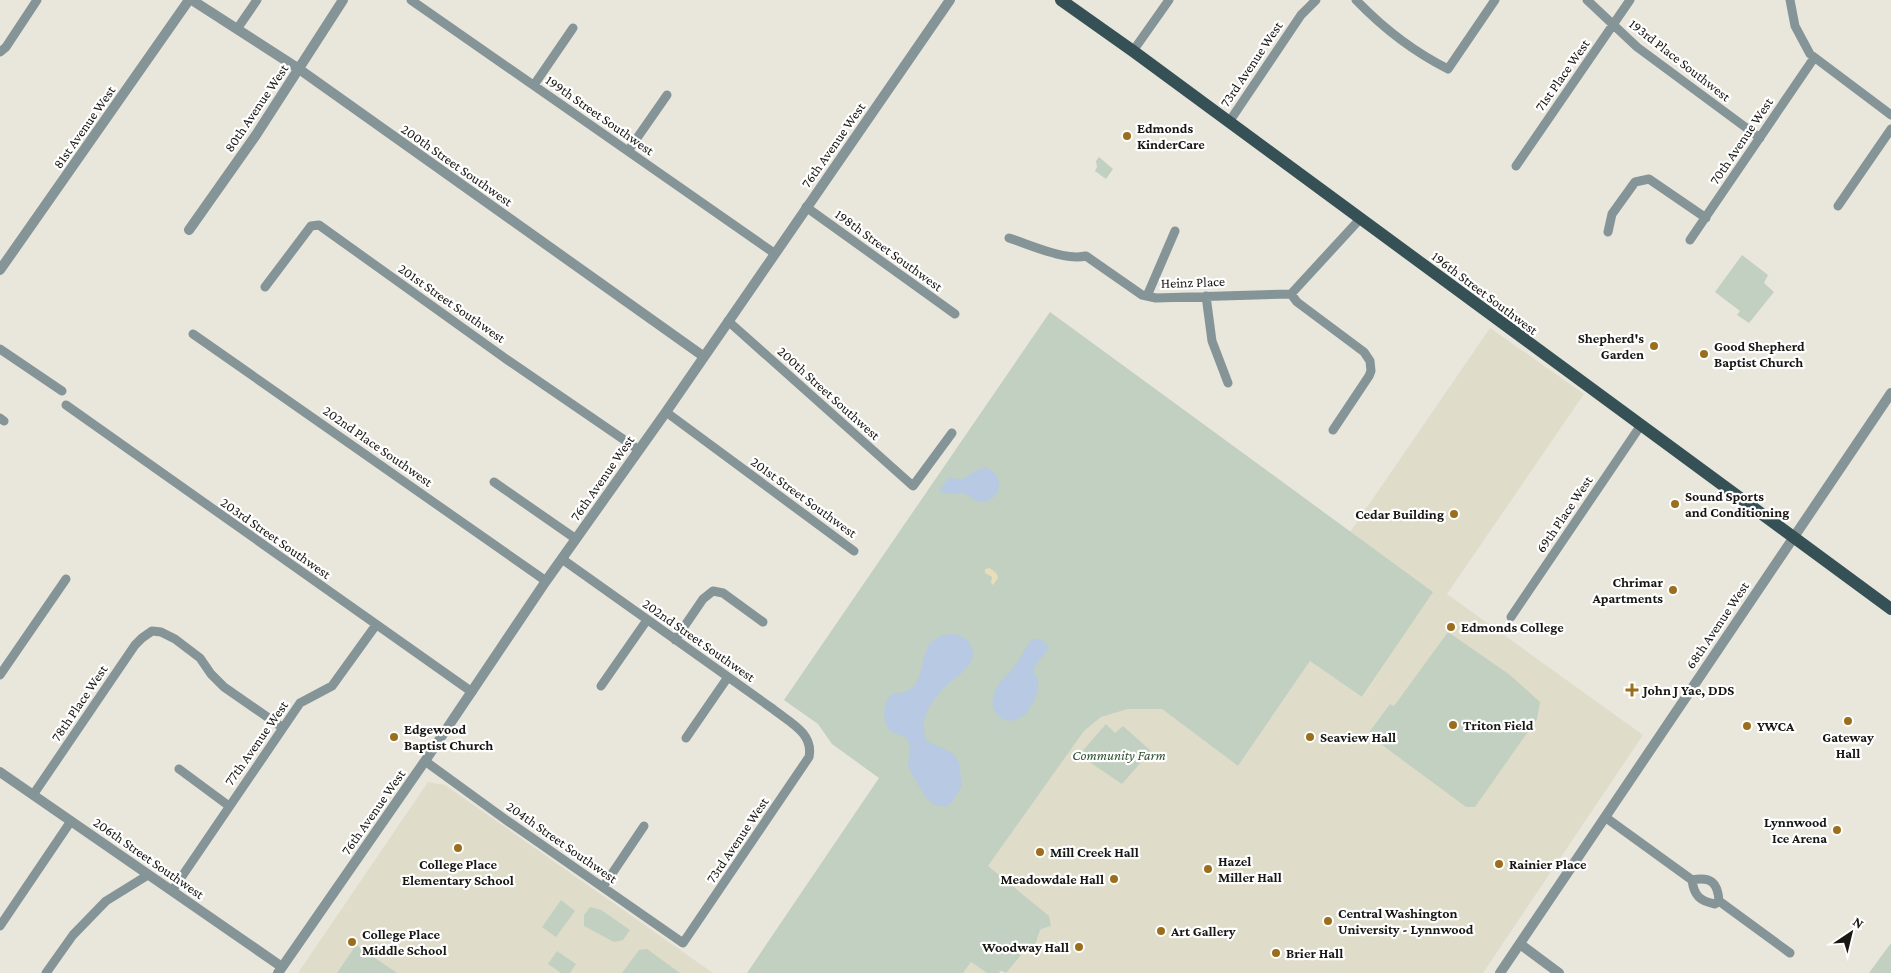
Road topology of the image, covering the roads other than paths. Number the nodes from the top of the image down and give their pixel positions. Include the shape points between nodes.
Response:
1 (37, 0) edge
2 (191, 0) edge
3 (257, 0) edge
4 (343, 0) edge
5 (411, 0) edge
6 (950, 0) edge
7 (1060, 0) edge
8 (1169, 0) edge
9 (1316, 0) edge
10 (1356, 0) edge
11 (1495, 0) edge
12 (1587, 0) edge
13 (1630, 0) edge
14 (1790, 0) edge
15 (1613, 25) junction
16 (573, 28) dead end
17 (237, 29) junction
18 (1133, 51) junction
19 (0, 52) edge
20 (1814, 58) junction
21 (299, 69) junction
22 (534, 85) junction
23 (667, 96) dead end
24 (1891, 115) edge
25 (1228, 122) junction
26 (1891, 130) edge
27 (1760, 138) junction
28 (628, 151) junction
29 (1516, 166) dead end
30 (1838, 206) dead end
31 (806, 208) junction
32 (1360, 218) junction
33 (1706, 218) junction
34 (188, 230) dead end
35 (1175, 231) dead end
36 (1608, 232) dead end
37 (1009, 238) dead end
38 (1690, 240) dead end
39 (774, 253) junction
40 (0, 270) edge
41 (266, 287) dead end
42 (1291, 294) junction
43 (1147, 296) junction
44 (1206, 296) junction
45 (955, 314) dead end
46 (728, 321) junction
47 (193, 334) dead end
48 (0, 349) edge
49 (703, 356) junction
50 (1228, 383) dead end
51 (62, 391) dead end
52 (1891, 393) edge
53 (66, 405) dead end
54 (666, 412) junction
55 (1641, 425) junction
56 (1333, 430) dead end
57 (952, 433) dead end
58 (639, 450) junction
59 (494, 482) dead end
60 (1792, 537) junction
61 (576, 539) junction
62 (854, 551) dead end
63 (562, 559) junction
64 (66, 579) dead end
65 (546, 581) junction
66 (1891, 609) edge
67 (1511, 617) dead end
68 (647, 620) junction
69 (762, 622) dead end
70 (376, 625) junction
71 (675, 640) junction
72 (0, 674) edge
73 (728, 677) junction
74 (601, 686) dead end
75 (472, 692) junction
76 (283, 728) junction
77 (686, 738) dead end
78 (810, 751) joint
79 (425, 761) junction
80 (179, 769) dead end
81 (0, 772) edge
82 (33, 795) junction
83 (229, 806) junction
84 (1605, 817) junction
85 (70, 821) junction
86 (644, 826) dead end
87 (148, 874) junction
88 (1692, 880) junction
89 (603, 887) junction
90 (172, 891) junction
91 (1719, 901) junction
92 (0, 926) edge
93 (683, 943) joint
94 (1520, 944) junction
95 (1790, 953) dead end
96 (280, 970) edge
97 (46, 973) edge
98 (1500, 973) edge
99 (1559, 973) edge

1 - 19 street
2 - 17 street, 200th Street Southwest
2 - 40 street, 81st Avenue West
3 - 17 street
4 - 21 street, 80th Avenue West
5 - 22 street, 199th Street Southwest
6 - 31 street, 76th Avenue West
7 - 18 main road, 196th Street Southwest
8 - 18 street
9 - 25 street, 73rd Avenue West via 1301,15
10 - 11 street via 1430,60 1448,69
12 - 15 street, 193rd Place Southwest
13 - 15 street, 71st Place West
14 - 20 street via 1795,26
15 - 27 street, 193rd Place Southwest via 1637,47
15 - 29 street, 71st Place West
16 - 22 street
17 - 21 street, 200th Street Southwest
18 - 25 main road, 196th Street Southwest
20 - 24 street
20 - 27 street, 70th Avenue West
21 - 34 street, 80th Avenue West
21 - 49 street, 200th Street Southwest
22 - 28 street, 199th Street Southwest
23 - 28 street
25 - 32 main road, 196th Street Southwest
26 - 30 street
27 - 33 street, 70th Avenue West
28 - 39 street, 199th Street Southwest
31 - 39 street, 76th Avenue West
31 - 45 street, 198th Street Southwest
32 - 42 street
32 - 55 main road, 196th Street Southwest
33 - 36 street via 1649,179 1635,182 1612,214
33 - 38 street, 70th Avenue West
35 - 43 street
37 - 43 street, Heinz Place via 1064,256 1086,256
39 - 46 street, 76th Avenue West
41 - 58 street, 201st Street Southwest via 311,226 319,225
42 - 44 street, Heinz Place
42 - 56 street via 1297,302 1361,349 1370,361 1369,376
43 - 44 street, Heinz Place
44 - 50 street via 1212,341
46 - 49 street, 76th Avenue West
46 - 57 street, 200th Street Southwest via 913,486
47 - 65 street, 202nd Place Southwest
48 - 51 street
49 - 54 street, 76th Avenue West
52 - 60 street, 68th Avenue West
53 - 70 street, 203rd Street Southwest
54 - 58 street, 76th Avenue West
54 - 62 street, 201st Street Southwest
55 - 60 main road, 196th Street Southwest
55 - 67 street, 69th Place West
58 - 61 street, 76th Avenue West
59 - 61 street
60 - 66 main road, 196th Street Southwest
60 - 84 street, 68th Avenue West
61 - 63 street, 76th Avenue West
63 - 65 street, 76th Avenue West
63 - 68 street, 202nd Street Southwest
64 - 72 street
65 - 75 street, 76th Avenue West
68 - 71 street, 202nd Street Southwest
68 - 74 street
69 - 71 street via 723,593 713,591 703,598
70 - 75 street, 203rd Street Southwest
70 - 76 street, 77th Avenue West via 332,686 300,703
71 - 73 street, 202nd Street Southwest
73 - 77 street
73 - 78 street, 202nd Street Southwest via 802,732 809,742
75 - 79 street, 76th Avenue West
76 - 82 street, 78th Place West via 224,687 200,658 175,639 152,631 134,646
76 - 83 street, 77th Avenue West
78 - 93 street, 73rd Avenue West
79 - 89 street, 204th Street Southwest
79 - 96 street, 76th Avenue West
80 - 83 street
81 - 82 street, 206th Street Southwest
82 - 85 street, 206th Street Southwest
83 - 90 street, 77th Avenue West
84 - 88 street
84 - 94 street, 68th Avenue West
85 - 87 street, 206th Street Southwest
85 - 92 street
86 - 89 street
87 - 90 street, 206th Street Southwest
87 - 97 street via 106,901 73,935
88 - 91 street via 1712,881 1719,889
88 - 91 street via 1693,892 1702,902 1715,904
89 - 93 street, 204th Street Southwest
90 - 96 street, 206th Street Southwest
91 - 95 street
94 - 98 street, 68th Avenue West
94 - 99 street

